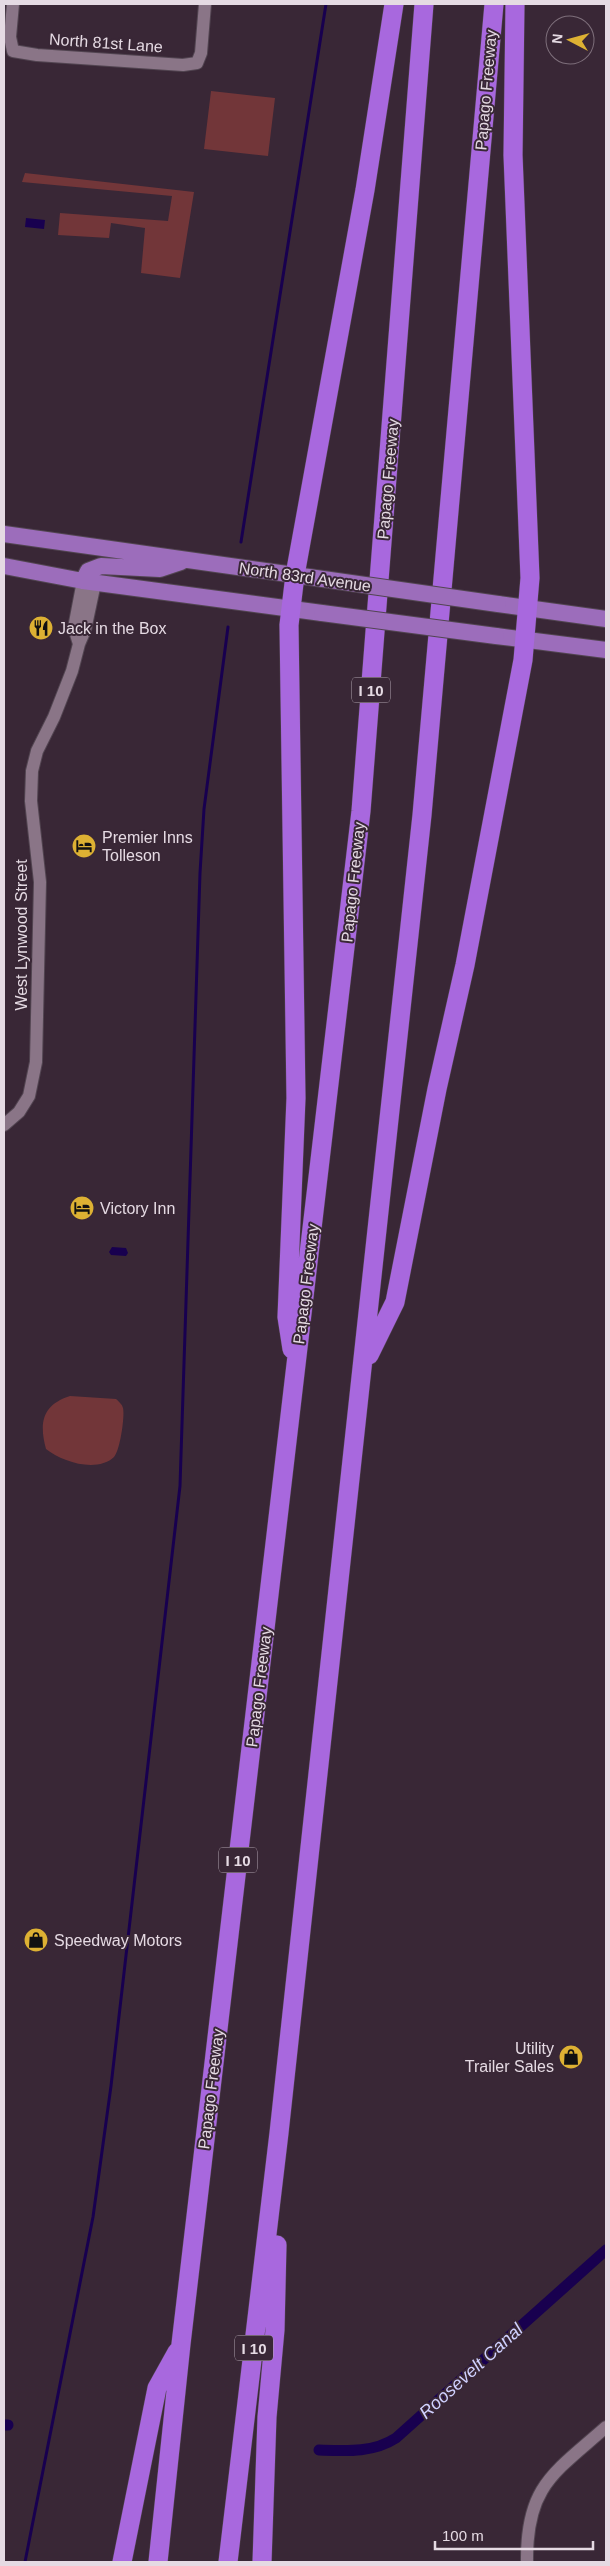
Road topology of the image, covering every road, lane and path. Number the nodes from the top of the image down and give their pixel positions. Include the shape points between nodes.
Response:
1 (13, 4) edge
2 (205, 4) edge
3 (394, 4) edge
4 (424, 4) edge
5 (494, 4) edge
6 (515, 4) edge
7 (4, 534) edge
8 (186, 561) junction
9 (4, 566) edge
10 (295, 575) junction
11 (89, 582) junction
12 (290, 609) junction
13 (529, 609) junction
14 (606, 619) edge
15 (527, 640) junction
16 (606, 650) edge
17 (4, 1124) edge
18 (363, 1367) junction
19 (296, 1375) junction
20 (279, 2133) junction
21 (181, 2344) junction
22 (606, 2426) edge
23 (122, 2562) edge
24 (158, 2562) edge
25 (228, 2562) edge
26 (262, 2562) edge
27 (527, 2562) edge

1 - 2 street, North 81st Lane via 10,37 13,51 183,65 197,63 201,52
3 - 10 highway via 366,182
4 - 19 highway, Papago Freeway / I 10 via 361,811
5 - 18 highway, Papago Freeway / I 10 via 422,815
6 - 13 highway via 513,155
7 - 8 main road, North 83rd Avenue
8 - 10 main road, North 83rd Avenue
8 - 11 main road via 160,569 101,566 88,571
9 - 11 main road, North 83rd Avenue
10 - 12 highway
10 - 13 main road, North 83rd Avenue, bridge
11 - 12 main road, North 83rd Avenue
11 - 17 street, West Lynwood Street via 74,628 79,644 67,688 42,739 32,771 31,801 40,882 36,1062 29,1096 19,1112
12 - 15 main road, North 83rd Avenue, bridge
12 - 19 highway via 296,1098 287,1318
13 - 14 main road, North 83rd Avenue
13 - 15 highway
15 - 16 main road, North 83rd Avenue
15 - 18 highway via 465,965 436,1089 394,1302
18 - 20 highway, Papago Freeway / I 10
19 - 21 highway, Papago Freeway / I 10
20 - 25 highway, Papago Freeway / I 10
20 - 26 highway via 275,2330 267,2417
21 - 23 highway via 157,2388
21 - 24 highway, Papago Freeway / I 10
22 - 27 street via 549,2476 539,2494 527,2539

